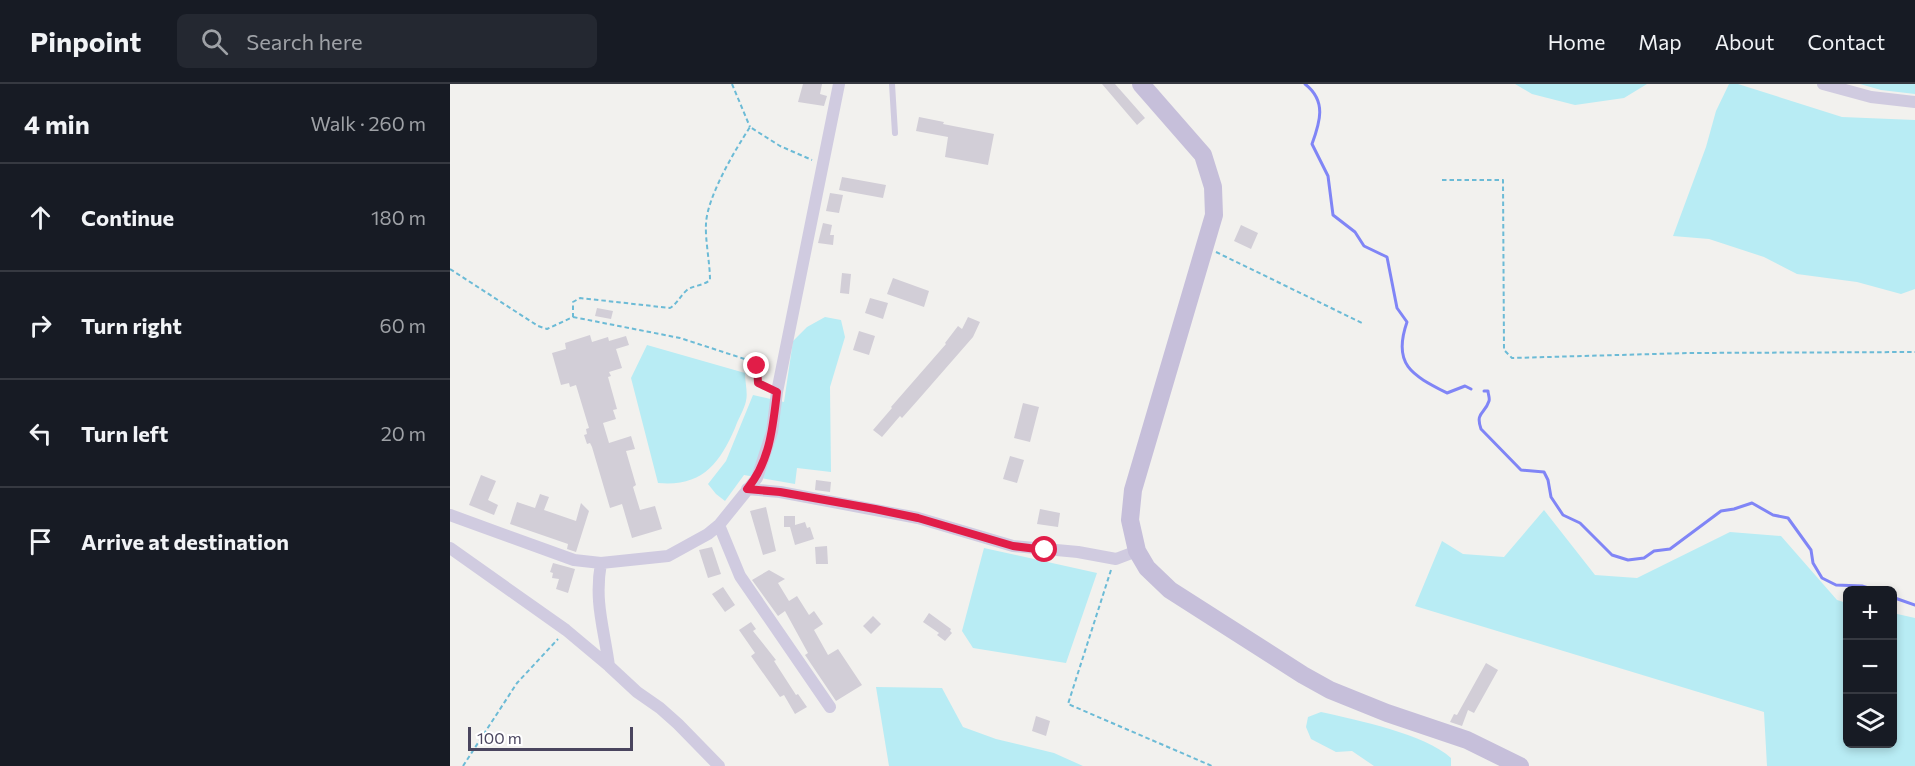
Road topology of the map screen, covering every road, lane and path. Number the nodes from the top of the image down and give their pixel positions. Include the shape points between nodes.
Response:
1 (732, 84) edge
2 (839, 84) edge
3 (892, 84) edge
4 (1141, 84) edge
5 (1823, 84) edge
6 (1915, 102) edge
7 (750, 127) junction
8 (895, 133) dead end
9 (824, 164) junction
10 (1442, 180) dead end
11 (1205, 246) junction
12 (450, 270) edge
13 (573, 317) junction
14 (1362, 323) dead end
15 (1915, 352) edge
16 (777, 392) junction
17 (747, 489) junction
18 (450, 515) edge
19 (719, 525) junction
20 (450, 548) edge
21 (1137, 550) junction
22 (1116, 559) junction
23 (601, 564) junction
24 (566, 630) junction
25 (609, 666) junction
26 (830, 707) dead end
27 (463, 766) edge
28 (719, 766) edge
29 (1212, 766) edge
30 (1520, 766) edge

1 - 7 path
2 - 9 street
3 - 8 lane
4 - 11 street via 1203,155 1213,188 1214,215
5 - 6 street via 1871,97
7 - 9 path via 788,150
7 - 13 path via 726,167 708,215 710,280 688,289 670,308 575,299
9 - 16 street
10 - 15 path via 1503,180 1504,350 1512,358 1689,352
11 - 14 path
11 - 21 street via 1133,490 1130,520
12 - 13 path via 543,328 551,329
13 - 16 path via 680,338 754,362 758,383
16 - 17 street via 767,451 757,478
17 - 19 street
17 - 22 street via 907,516 1013,546
18 - 23 street via 574,560
19 - 23 street via 668,556
19 - 26 street via 740,576
20 - 24 street
21 - 22 street
21 - 30 street via 1147,568 1170,590 1303,675 1355,701 1467,740
22 - 29 path via 1068,704
23 - 25 street via 598,604
24 - 25 street
24 - 27 path via 517,683
25 - 28 street via 678,724

